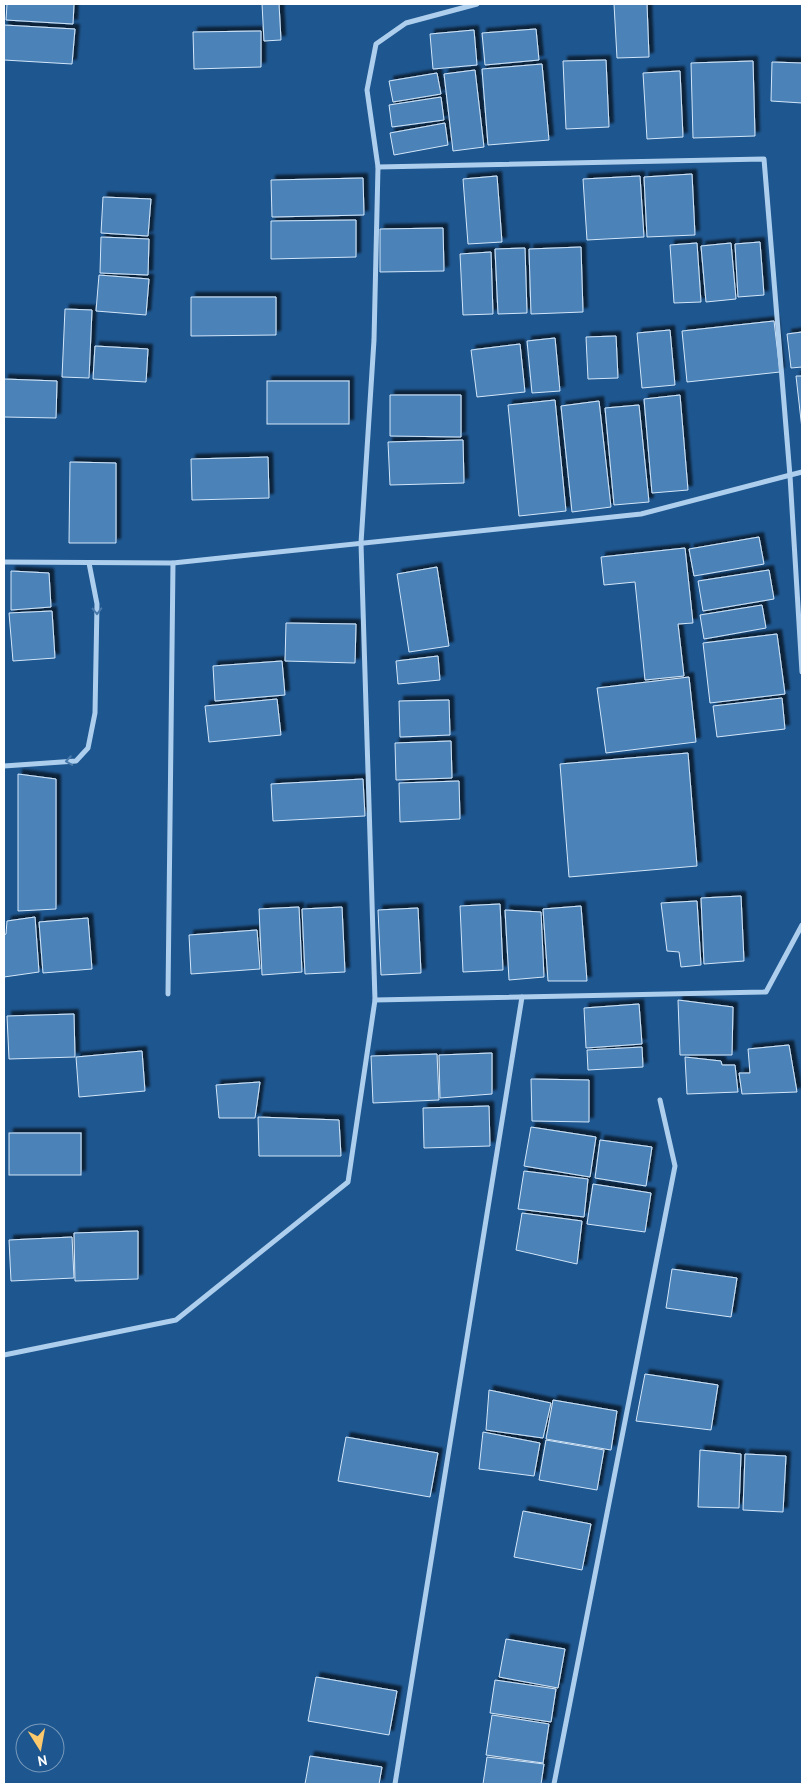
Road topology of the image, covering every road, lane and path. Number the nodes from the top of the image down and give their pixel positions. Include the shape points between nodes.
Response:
1 (477, 4) edge
2 (378, 167) junction
3 (802, 472) edge
4 (790, 476) junction
5 (361, 543) junction
6 (4, 562) edge
7 (89, 563) junction
8 (173, 563) junction
9 (802, 672) edge
10 (4, 766) edge
11 (802, 925) edge
12 (168, 994) dead end
13 (522, 997) junction
14 (375, 1000) junction
15 (660, 1100) dead end
16 (4, 1355) edge
17 (395, 1784) edge
18 (554, 1784) edge

1 - 2 street via 406,23 376,44 367,90
2 - 4 street via 764,159
2 - 5 street via 374,340
3 - 4 street
4 - 5 street via 641,514
4 - 9 street
5 - 8 street
5 - 14 street
6 - 7 street
7 - 8 street
7 -> 10 street via 97,604 97,632 95,713 88,748 76,761
8 - 12 street
11 - 13 street via 766,992
13 - 14 street
13 - 17 street
14 - 16 street via 348,1182 176,1320
15 - 18 street via 675,1166

